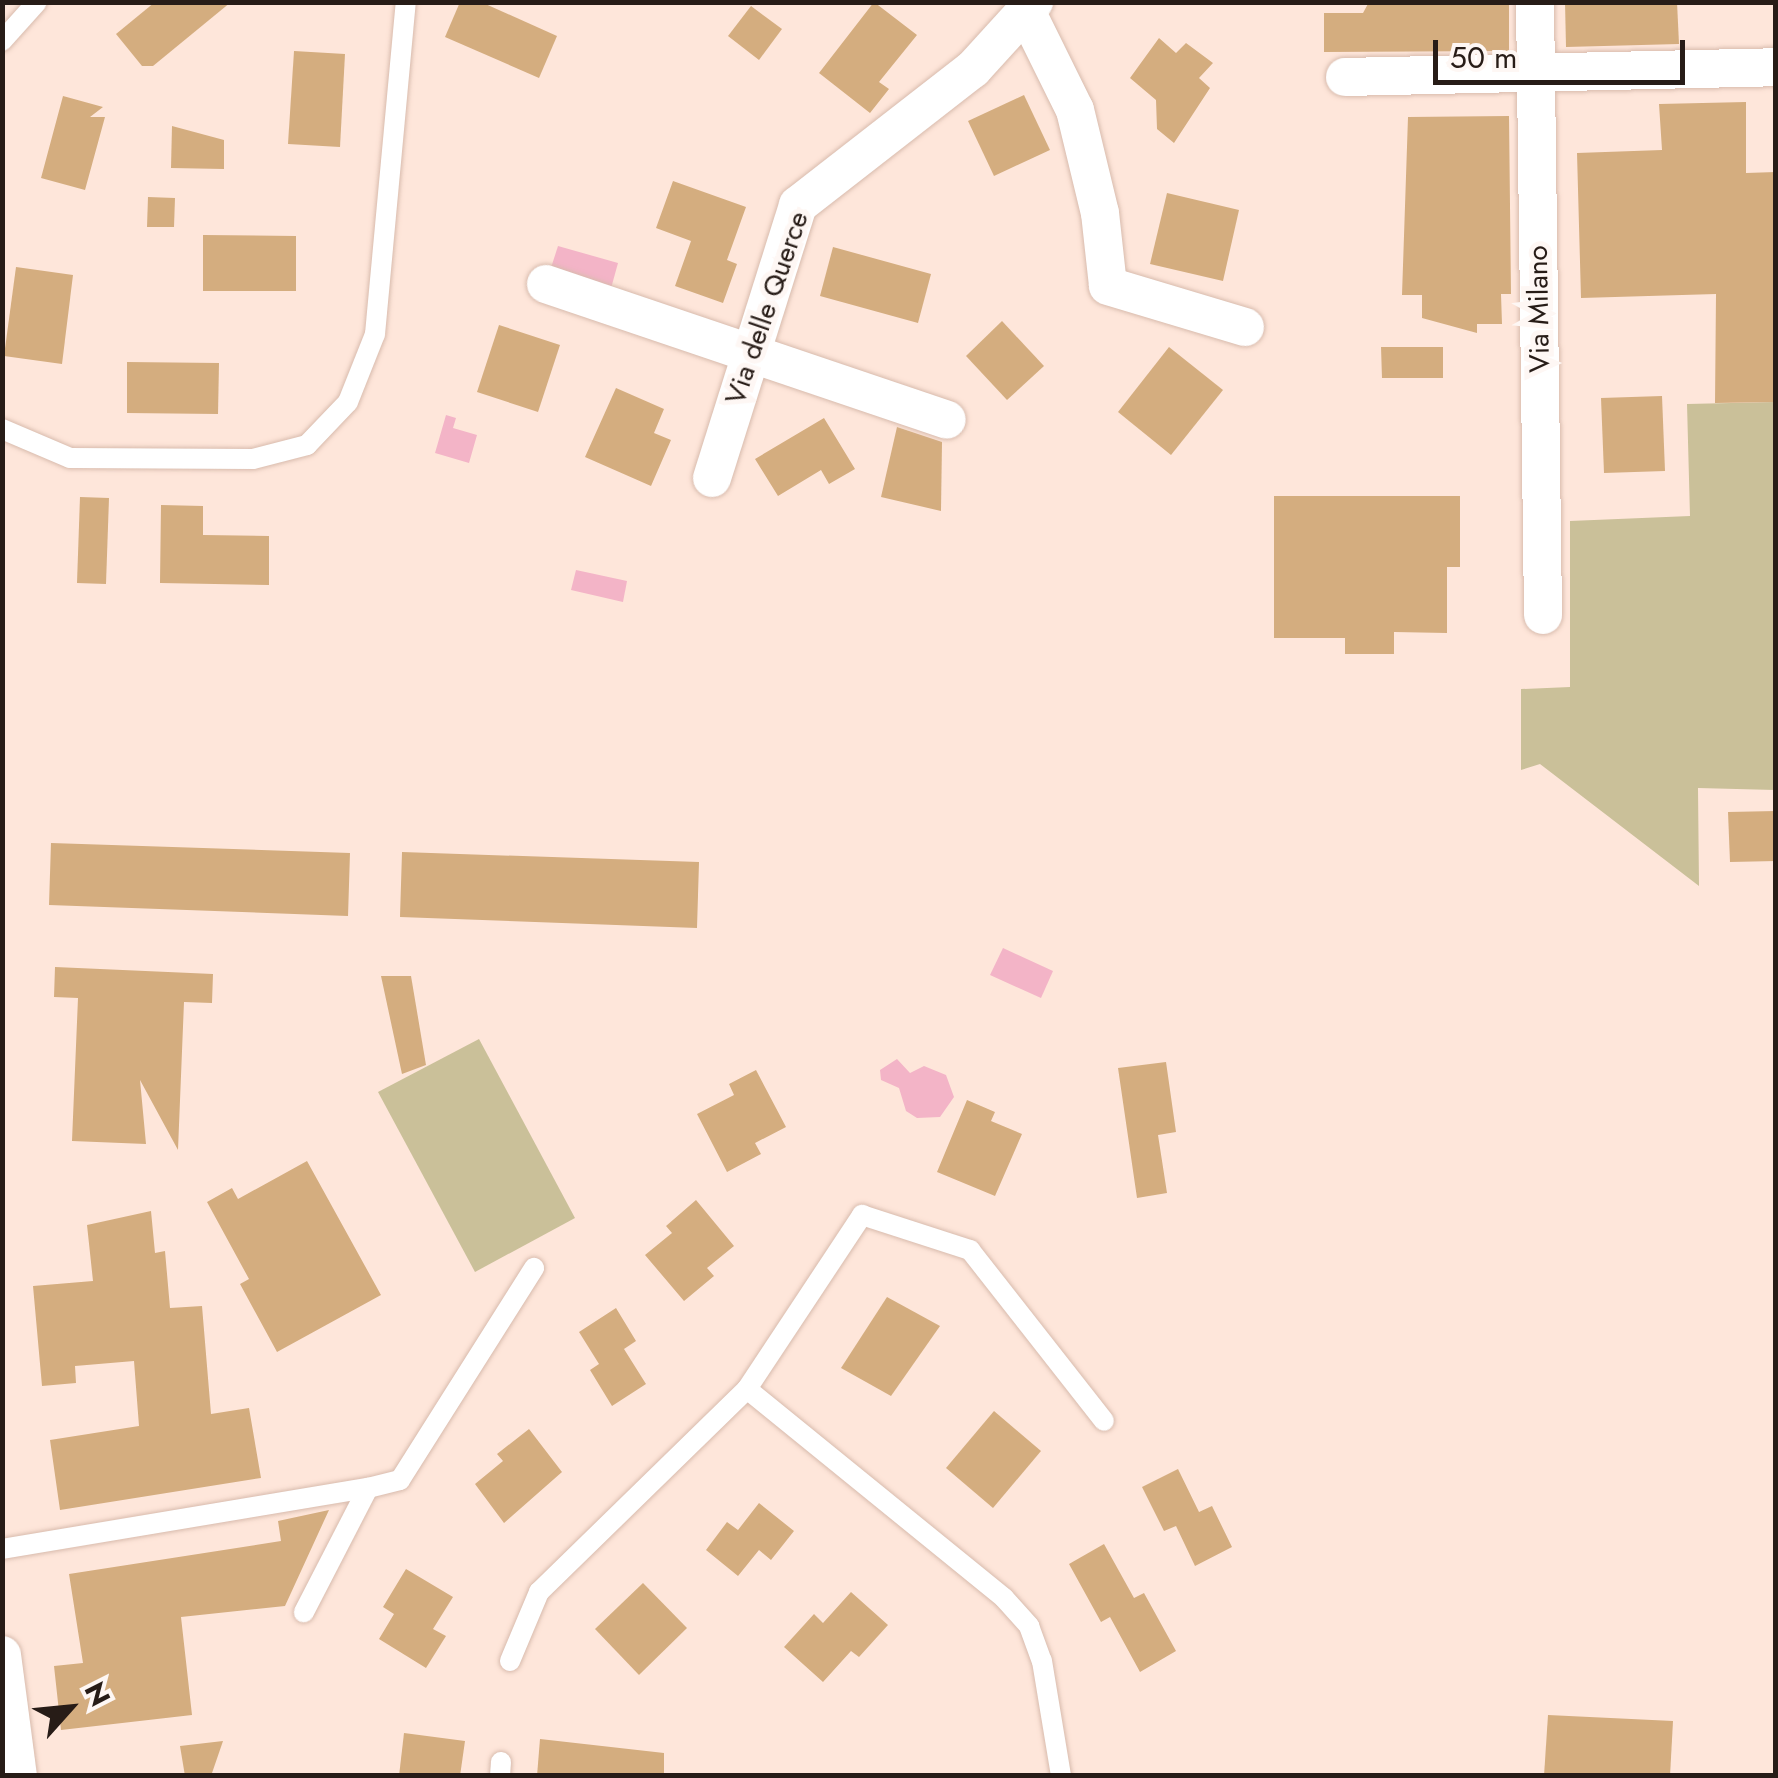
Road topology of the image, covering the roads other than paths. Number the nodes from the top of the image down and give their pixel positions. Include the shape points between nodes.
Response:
1 (37, 2) edge
2 (406, 2) edge
3 (1535, 2) edge
4 (1030, 7) edge
5 (2, 41) edge
6 (1776, 68) edge
7 (1536, 72) junction
8 (1345, 77) dead end
9 (546, 284) dead end
10 (1245, 327) dead end
11 (748, 350) junction
12 (947, 420) dead end
13 (2, 429) edge
14 (712, 478) dead end
15 (1543, 615) dead end
16 (534, 1268) dead end
17 (747, 1389) junction
18 (1104, 1421) dead end
19 (368, 1488) junction
20 (2, 1549) edge
21 (304, 1612) dead end
22 (2, 1655) edge
23 (510, 1661) dead end
24 (18, 1776) edge
25 (1061, 1776) edge

1 - 5 lane
2 - 13 lane via 375,334 348,402 307,445 253,459 70,458
3 - 7 street, Via Milano
4 - 10 street via 1076,110 1100,213 1108,286
4 - 11 street, Via delle Querce via 972,69 798,205
6 - 7 street
7 - 8 street
7 - 15 street, Via Milano
9 - 11 street
11 - 12 street
11 - 14 street, Via delle Querce
16 - 19 lane via 400,1480
17 - 18 lane via 862,1215 970,1250
17 - 23 lane via 539,1592
17 - 25 lane via 1004,1598 1028,1626 1042,1661
19 - 20 lane
19 - 21 lane
22 - 24 street

